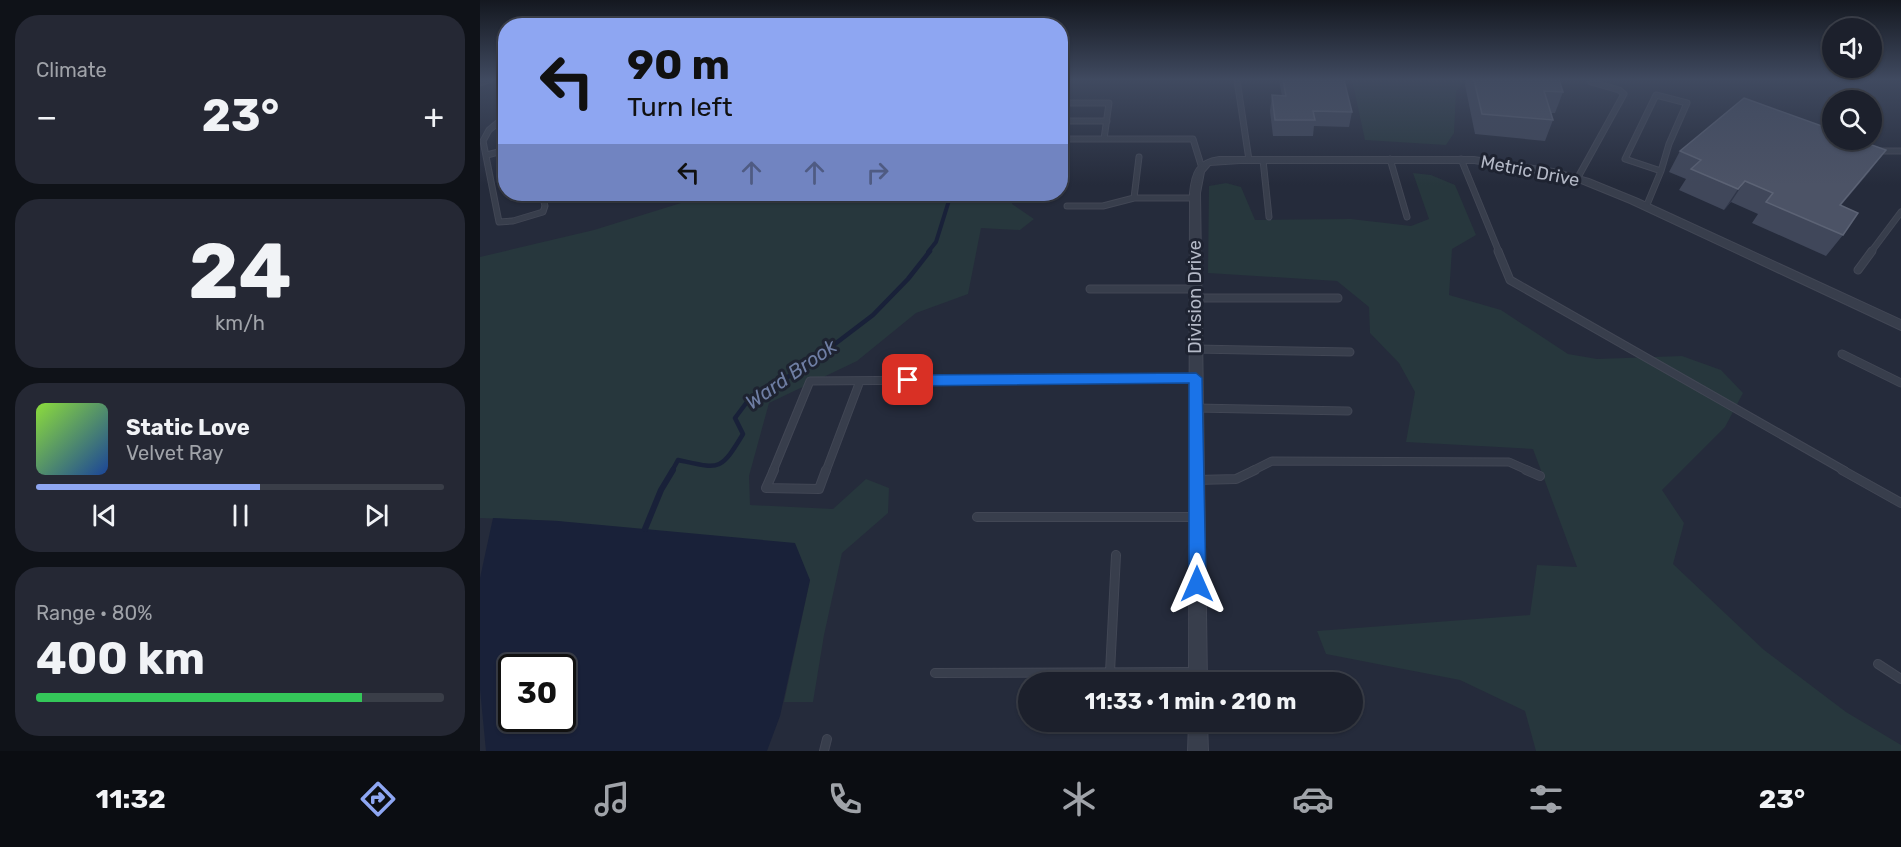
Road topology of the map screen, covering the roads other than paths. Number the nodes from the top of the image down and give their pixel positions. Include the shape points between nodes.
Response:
1 (1108, 115) edge
2 (1242, 115) edge
3 (1612, 115) edge
4 (1646, 115) edge
5 (1682, 115) edge
6 (1068, 121) edge
7 (1107, 121) junction
8 (498, 123) edge
9 (1068, 139) edge
10 (1104, 139) junction
11 (1874, 151) edge
12 (1901, 151) edge
13 (498, 152) edge
14 (487, 155) junction
15 (1139, 157) dead end
16 (1390, 159) junction
17 (1461, 159) junction
18 (1249, 160) junction
19 (1263, 160) junction
20 (1201, 165) junction
21 (1661, 171) junction
22 (1577, 179) junction
23 (1134, 198) junction
24 (1195, 198) junction
25 (544, 201) edge
26 (1067, 206) dead end
27 (1646, 207) junction
28 (1901, 212) edge
29 (1269, 217) dead end
30 (1407, 217) dead end
31 (1858, 270) dead end
32 (1090, 289) dead end
33 (1195, 294) junction
34 (1338, 298) dead end
35 (1901, 325) edge
36 (1196, 349) junction
37 (1350, 352) dead end
38 (1842, 354) dead end
39 (1196, 378) junction
40 (860, 381) junction
41 (1901, 383) edge
42 (1196, 408) junction
43 (1348, 411) dead end
44 (1540, 476) dead end
45 (1197, 480) junction
46 (1901, 503) edge
47 (977, 517) dead end
48 (1197, 517) junction
49 (1116, 555) dead end
50 (1878, 664) dead end
51 (1110, 672) edge
52 (1198, 672) edge
53 (935, 673) dead end
54 (1018, 673) edge
55 (1901, 679) edge
56 (1198, 732) edge
57 (828, 739) dead end
58 (824, 751) edge
59 (1198, 751) edge

1 - 7 lane
2 - 18 lane
3 - 22 lane
4 - 21 lane via 1624,159
5 - 21 lane
6 - 7 lane
7 - 10 lane
8 - 14 lane via 483,141
9 - 10 lane
10 - 20 lane via 1193,139
11 - 12 lane
13 - 14 lane
14 - 25 lane via 499,222 543,212
15 - 23 lane
16 - 17 street, Metric Drive
16 - 19 street, Metric Drive
16 - 30 lane
17 - 22 street, Metric Drive via 1516,164
17 - 46 lane via 1510,280
18 - 19 street, Metric Drive
18 - 20 street, Metric Drive via 1216,160
19 - 29 lane
20 - 24 street, Division Drive via 1197,170
21 - 27 lane
22 - 27 street, Metric Drive
23 - 24 lane
23 - 26 lane via 1103,206
24 - 33 street, Division Drive
27 - 35 street, Metric Drive
28 - 31 lane
32 - 33 lane
33 - 34 lane
33 - 36 street, Division Drive
36 - 37 lane
36 - 39 street, Division Drive
38 - 41 lane
39 - 40 lane
39 - 42 street, Division Drive
40 - 40 lane via 810,381 766,488 819,489
42 - 43 lane
42 - 45 street, Division Drive
44 - 45 lane via 1509,462 1272,462 1236,479
45 - 48 street, Division Drive
47 - 48 lane
48 - 52 street, Division Drive
49 - 51 lane
50 - 55 lane
53 - 54 lane
56 - 59 street
57 - 58 lane

